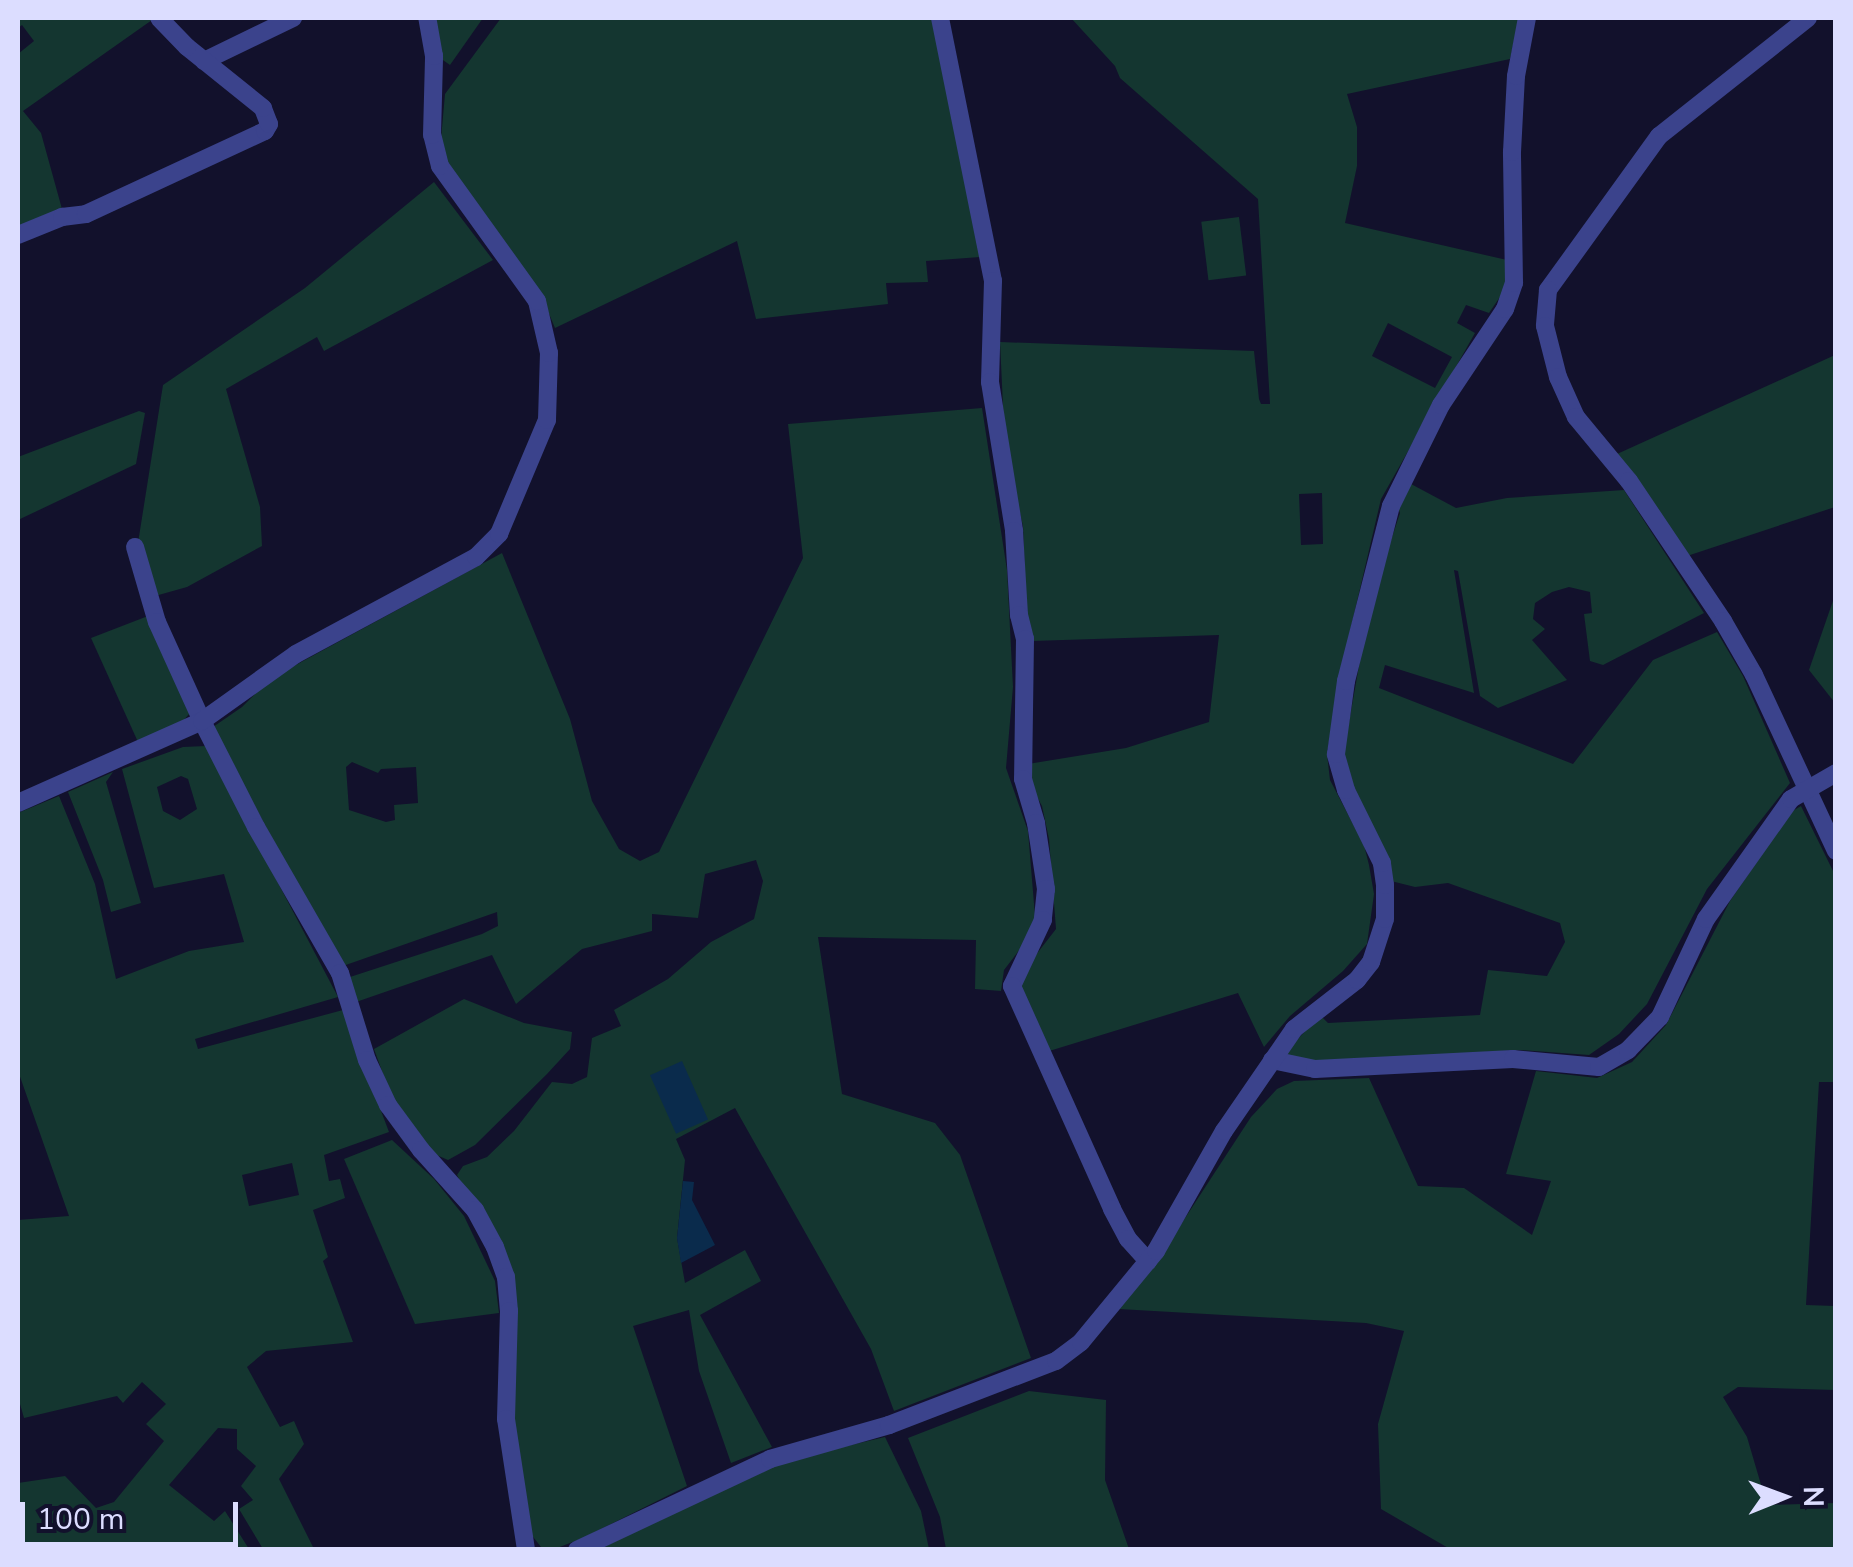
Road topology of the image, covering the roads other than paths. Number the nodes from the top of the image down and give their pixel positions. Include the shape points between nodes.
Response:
1 (159, 18) edge
2 (293, 18) edge
3 (427, 18) edge
4 (940, 18) edge
5 (1527, 18) edge
6 (1808, 18) edge
7 (204, 61) junction
8 (18, 234) edge
9 (1514, 283) junction
10 (1548, 290) junction
11 (134, 548) dead end
12 (202, 721) junction
13 (1836, 773) edge
14 (1804, 789) junction
15 (18, 803) edge
16 (1836, 850) edge
17 (1272, 1060) junction
18 (1148, 1260) junction
19 (582, 1548) edge
20 (526, 1550) edge

1 - 7 street
2 - 7 street
3 - 12 street via 434,56 432,135 440,166 537,301 550,366 546,420 493,544 296,654
4 - 18 street via 993,281 990,382 1025,639 1023,779 1046,889 1043,920 1012,986 1112,1210
5 - 9 street via 1516,76 1510,188
6 - 10 street via 1659,136
7 - 8 street via 263,108 265,131 86,214
9 - 10 street
9 - 17 street via 1505,310 1441,405 1391,506 1346,681 1336,754 1382,863 1381,940 1357,980 1294,1029
10 - 14 street via 1545,326 1564,395 1723,621
11 - 12 street via 156,622
12 - 15 street
12 - 20 street via 340,973 388,1105 475,1210 495,1247 506,1278 506,1419
13 - 14 street
14 - 16 street
14 - 17 street via 1706,919 1660,1017 1599,1068 1513,1059 1315,1069
17 - 18 street
18 - 19 street via 1081,1342 1056,1361 922,1414 770,1459

